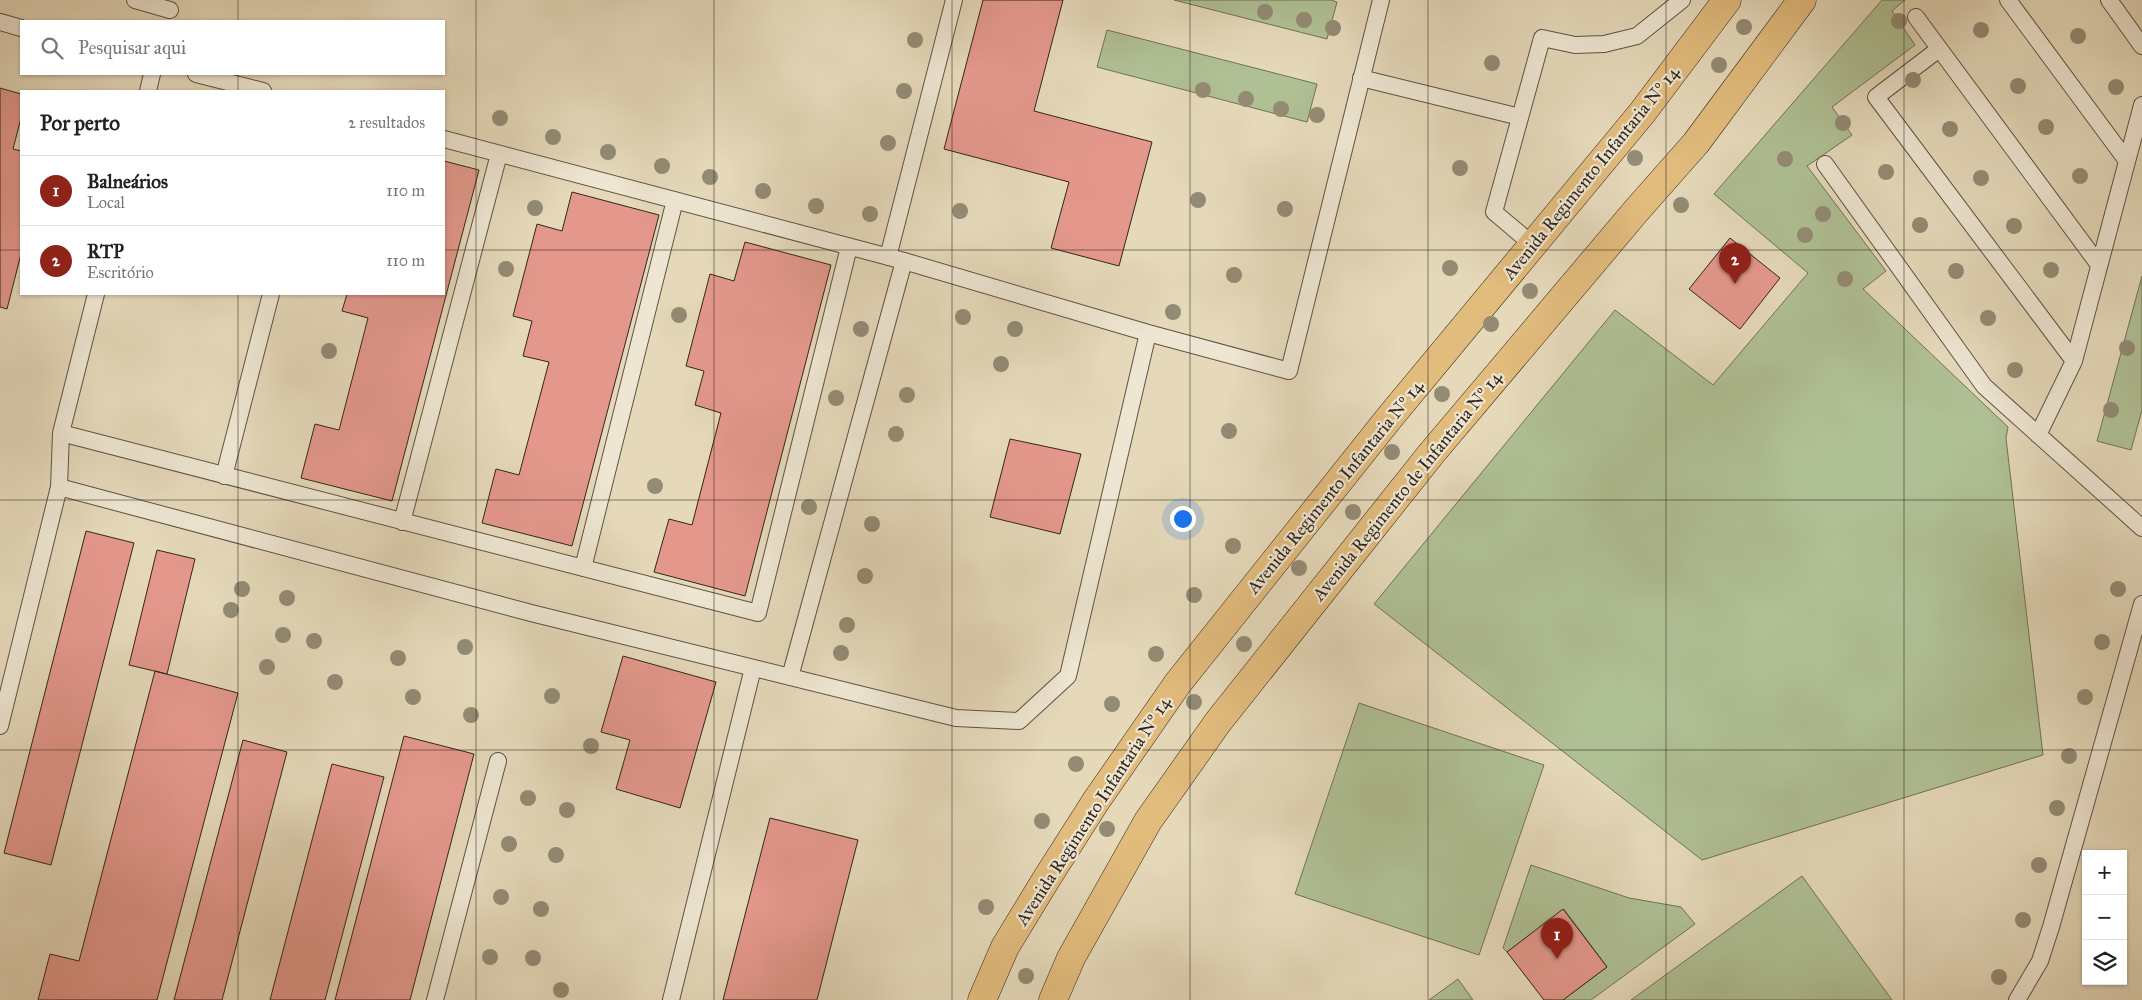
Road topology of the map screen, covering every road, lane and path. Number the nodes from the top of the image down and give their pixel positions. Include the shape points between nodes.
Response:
1 (135, 0) edge
2 (954, 0) edge
3 (1380, 0) edge
4 (1682, 0) edge
5 (1727, 0) edge
6 (1802, 0) edge
7 (2008, 0) edge
8 (2109, 0) edge
9 (170, 10) edge
10 (1916, 17) dead end
11 (0, 22) edge
12 (20, 28) edge
13 (2142, 46) edge
14 (1939, 49) junction
15 (152, 75) edge
16 (200, 75) edge
17 (1361, 78) junction
18 (148, 90) edge
19 (259, 90) edge
20 (2142, 105) edge
21 (1520, 116) junction
22 (445, 139) edge
23 (499, 154) junction
24 (2127, 162) junction
25 (1825, 164) dead end
26 (675, 200) junction
27 (1533, 245) junction
28 (849, 246) junction
29 (888, 257) junction
30 (904, 261) junction
31 (2099, 265) junction
32 (96, 295) edge
33 (271, 295) edge
34 (1148, 333) junction
35 (2074, 361) junction
36 (61, 433) junction
37 (2038, 435) junction
38 (224, 476) junction
39 (59, 487) junction
40 (402, 522) junction
41 (2142, 528) edge
42 (583, 568) junction
43 (2142, 604) edge
44 (753, 668) junction
45 (790, 677) junction
46 (0, 726) edge
47 (498, 761) dead end
48 (434, 1000) edge
49 (671, 1000) edge
50 (982, 1000) edge
51 (1053, 1000) edge
52 (2017, 1000) edge

1 - 9 lane
2 - 29 lane
3 - 17 lane
4 - 21 lane via 1637,36 1604,44 1575,45 1542,38
5 - 27 main road, Avenida Regimento Infantaria Nº 14 via 1642,113
6 - 51 main road, Avenida Regimento de Infantaria Nº 14 via 1696,143 1431,454 1218,722 1148,821 1072,958
7 - 24 lane
8 - 13 lane
10 - 14 lane
11 - 12 lane
14 - 31 lane
14 - 35 lane via 1876,97
15 - 18 lane
16 - 19 lane
17 - 21 lane
17 - 34 lane via 1289,371
20 - 24 lane
21 - 27 lane via 1494,212
22 - 23 lane
23 - 26 lane
23 - 40 lane
24 - 31 lane
25 - 37 lane via 1984,386
26 - 28 lane
26 - 42 lane
27 - 50 main road, Avenida Regimento Infantaria Nº 14 via 1390,417 1178,683 1047,878 1005,947
28 - 29 lane
28 - 42 lane via 758,613
29 - 30 lane
30 - 34 lane
30 - 45 lane
31 - 35 lane
32 - 36 lane
33 - 38 lane
34 - 45 lane via 1068,676 1020,721 956,718
35 - 37 lane
36 - 38 lane
36 - 39 lane
37 - 41 lane
38 - 40 lane
39 - 44 lane via 531,613
39 - 46 lane
40 - 42 lane
43 - 52 lane via 2051,927 2040,961
44 - 45 lane
44 - 49 lane
47 - 48 lane

